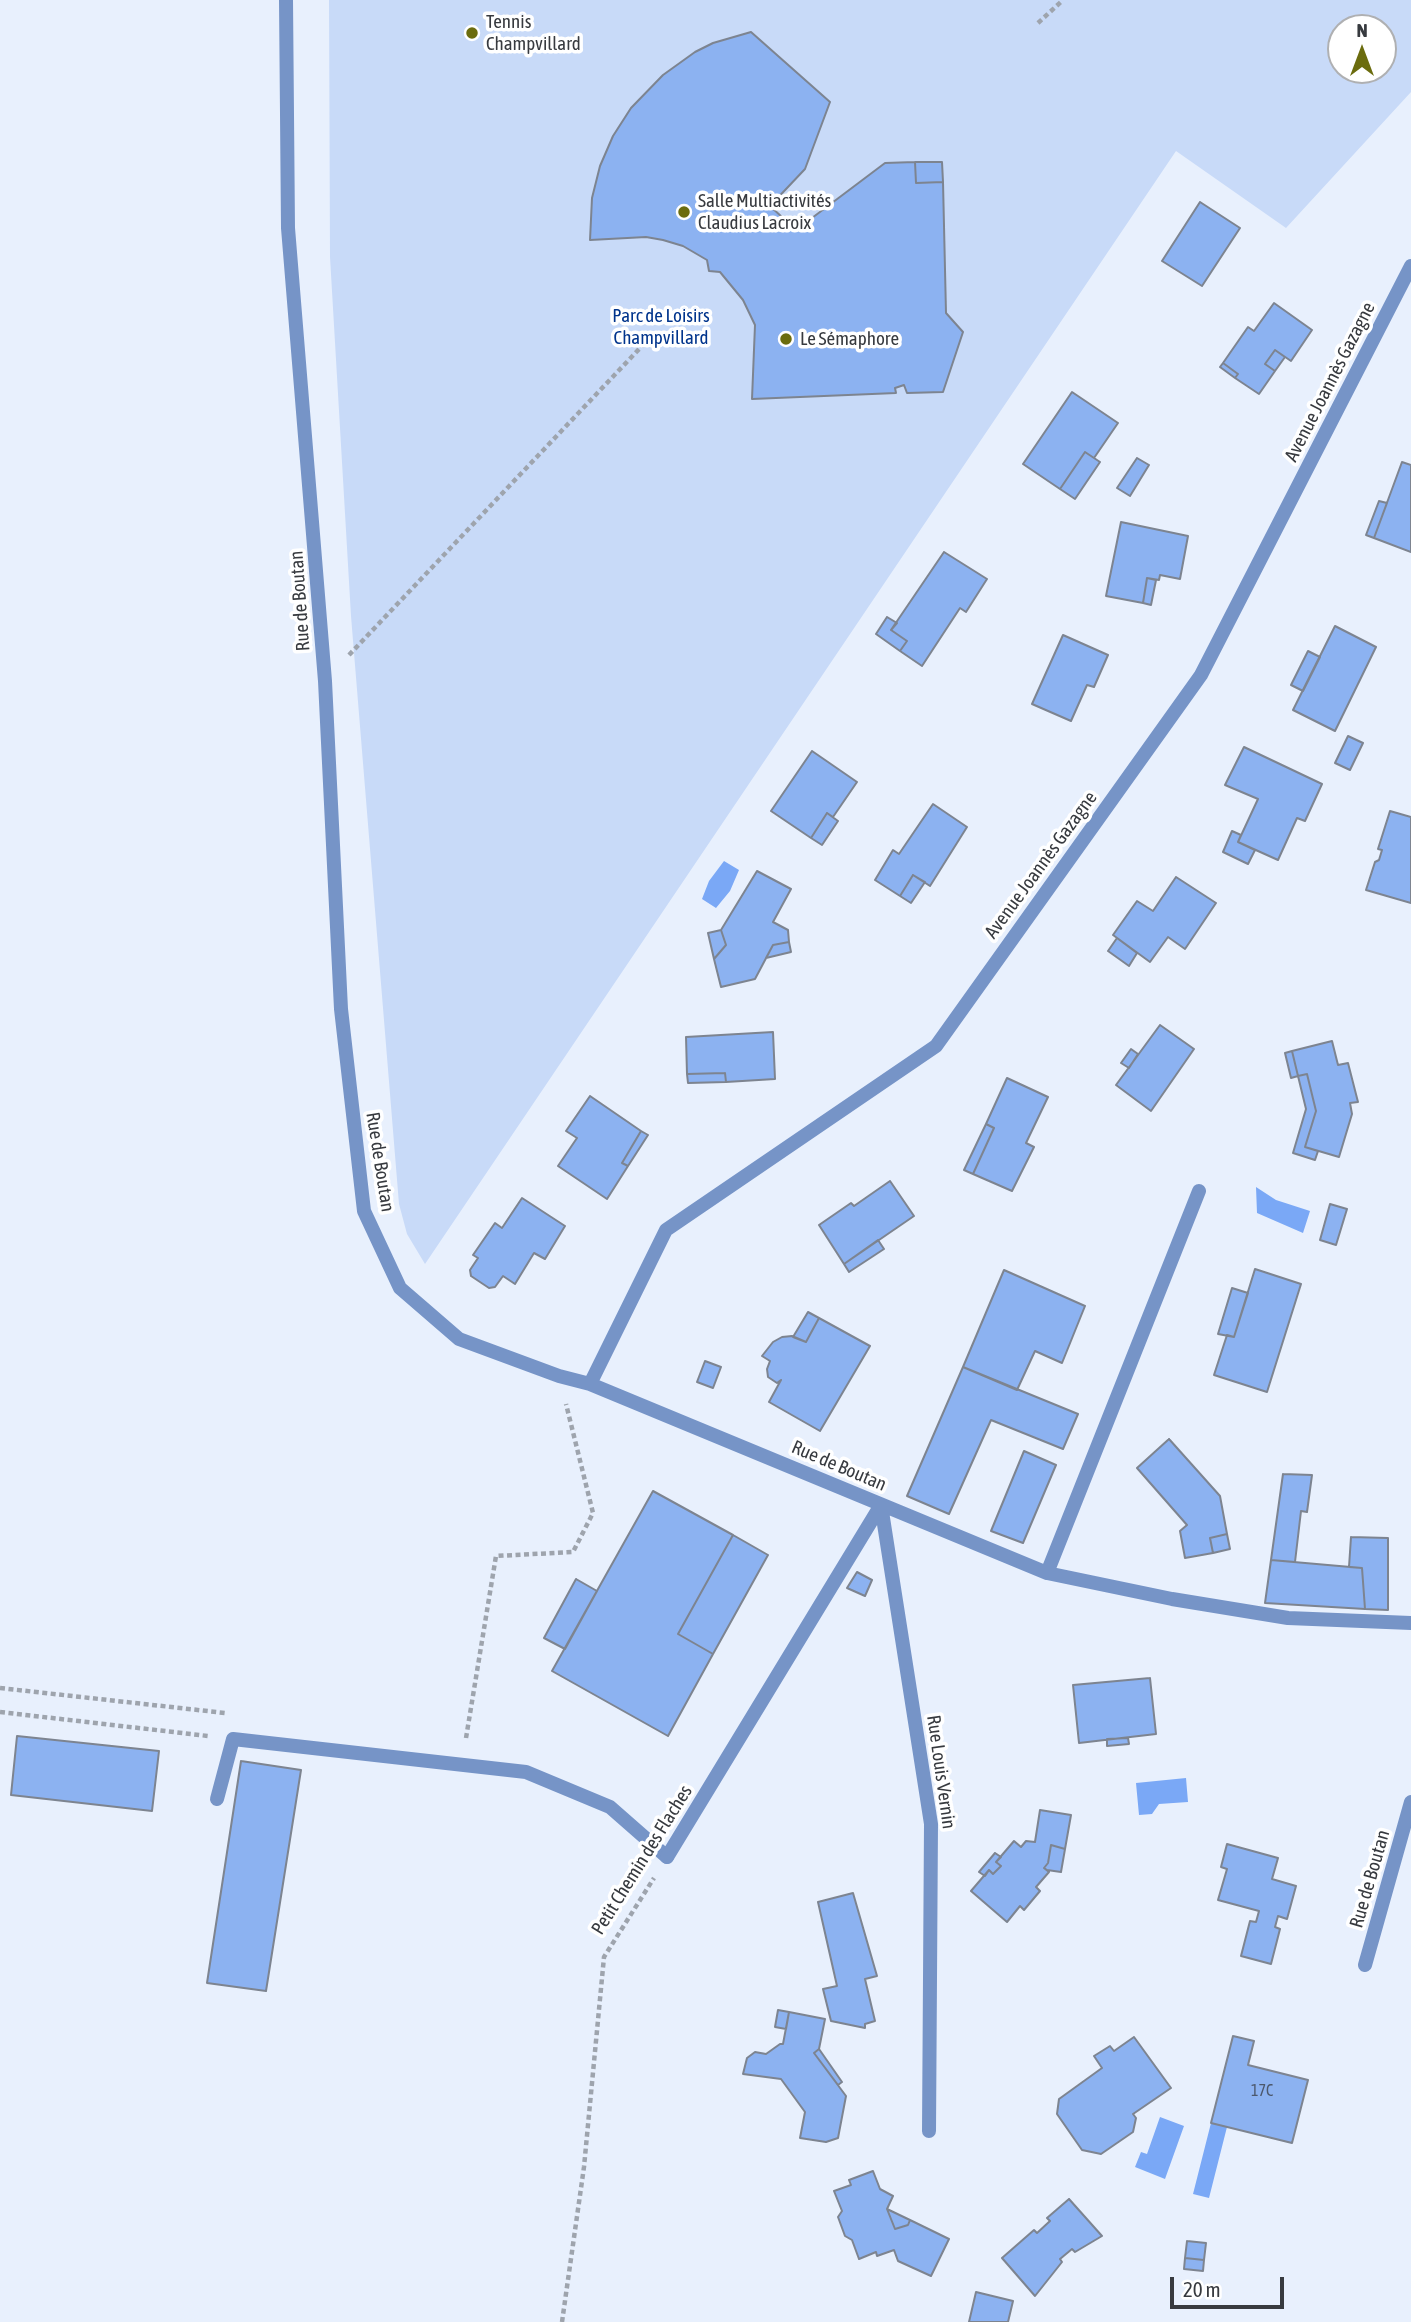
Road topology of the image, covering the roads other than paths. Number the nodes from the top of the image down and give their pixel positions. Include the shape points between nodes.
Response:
1 (286, 0) edge
2 (1411, 266) edge
3 (1199, 1191) dead end
4 (590, 1384) junction
5 (881, 1505) junction
6 (1046, 1573) junction
7 (1411, 1623) edge
8 (217, 1799) dead end
9 (1411, 1802) edge
10 (1366, 1965) dead end
11 (929, 2131) dead end

1 - 4 street, Rue de Boutan via 288,228 325,681 341,1009 364,1211 400,1288 459,1339
2 - 4 street, Avenue Joannès Gazagne via 1201,675 936,1046 666,1230
3 - 6 street
4 - 5 street, Rue de Boutan
5 - 6 street, Rue de Boutan
5 - 8 street, Petit Chemin des Flaches via 667,1857 610,1807 526,1772 233,1739
5 - 11 street, Rue Louis Vernin via 931,1824
6 - 7 street, Rue de Boutan via 1288,1618
9 - 10 street, Rue de Boutan

